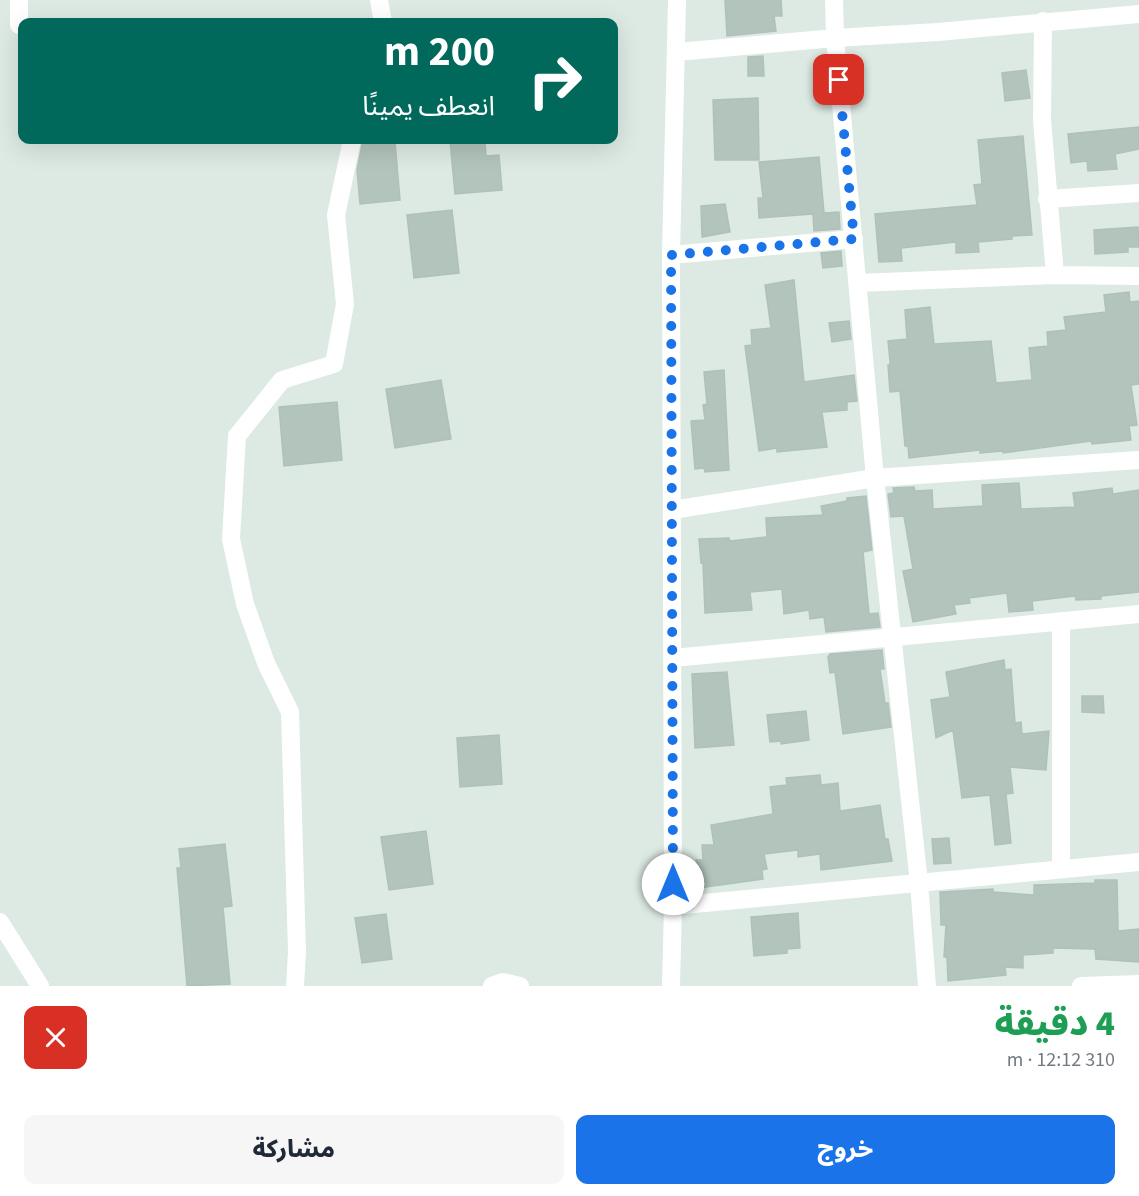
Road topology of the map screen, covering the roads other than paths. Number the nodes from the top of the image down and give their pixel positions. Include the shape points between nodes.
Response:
1 (19, 0) edge
2 (379, 0) edge
3 (677, 0) edge
4 (834, 0) edge
5 (1139, 14) edge
6 (19, 18) edge
7 (383, 18) edge
8 (1042, 21) junction
9 (835, 38) junction
10 (677, 52) junction
11 (351, 144) edge
12 (1139, 193) edge
13 (1047, 199) junction
14 (854, 239) junction
15 (671, 255) junction
16 (1055, 275) junction
17 (1139, 276) edge
18 (858, 283) junction
19 (1139, 460) edge
20 (874, 478) junction
21 (672, 510) junction
22 (1139, 614) edge
23 (1060, 621) junction
24 (891, 637) junction
25 (673, 658) junction
26 (1139, 862) edge
27 (1061, 870) junction
28 (919, 883) junction
29 (673, 906) junction
30 (0, 922) edge
31 (1139, 984) edge
32 (40, 986) edge
33 (295, 986) edge
34 (492, 986) edge
35 (519, 986) edge
36 (671, 986) edge
37 (927, 986) edge
38 (1081, 986) edge

1 - 6 street
2 - 7 street
3 - 10 street
4 - 9 street
5 - 8 street
8 - 9 street
8 - 13 street
9 - 10 street
9 - 14 street
10 - 15 street
11 - 33 street via 336,215 345,304 334,364 282,380 237,436 231,539 245,604 266,663 290,712
12 - 13 street
13 - 16 street
14 - 15 street
14 - 18 street
15 - 21 street
16 - 17 street
16 - 18 street
18 - 20 street
19 - 20 street
20 - 21 street
20 - 24 street
21 - 25 street
22 - 23 street
23 - 24 street
23 - 27 street
24 - 25 street
24 - 28 street
25 - 29 street
26 - 27 street
27 - 28 street
28 - 29 street
28 - 37 street
29 - 36 street
30 - 32 street
31 - 38 street
34 - 35 street via 503,982

